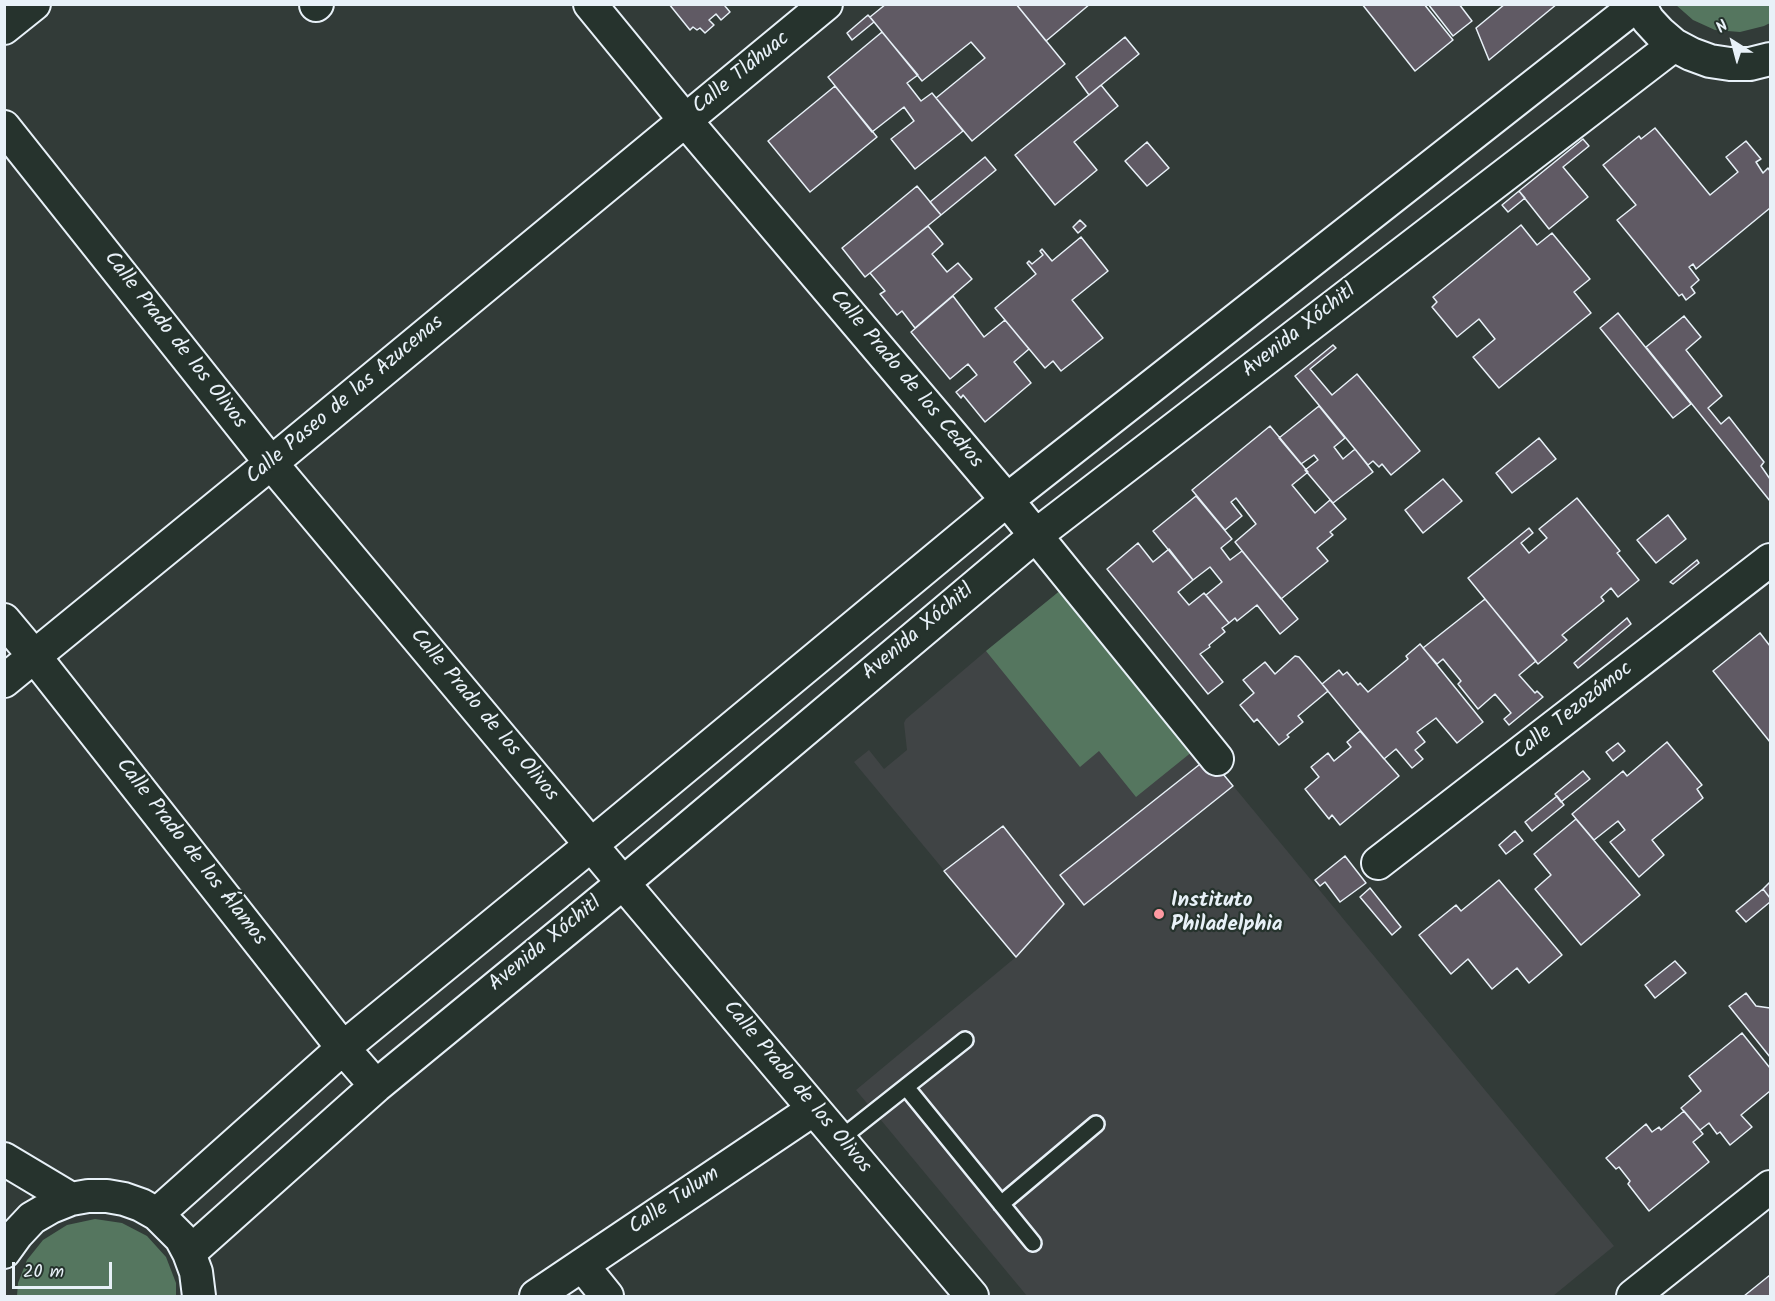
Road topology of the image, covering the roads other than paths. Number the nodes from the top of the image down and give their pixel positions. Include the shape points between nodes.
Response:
1 (34, 4) edge
2 (590, 4) edge
3 (826, 4) edge
4 (1638, 4) edge
5 (4, 28) edge
6 (1674, 45) junction
7 (1770, 59) edge
8 (685, 120) junction
9 (4, 127) edge
10 (272, 463) junction
11 (1007, 500) junction
12 (1035, 536) junction
13 (1770, 560) edge
14 (4, 621) edge
15 (35, 657) junction
16 (4, 681) edge
17 (1217, 759) dead end
18 (591, 845) junction
19 (1378, 863) dead end
20 (622, 883) junction
21 (965, 1040) dead end
22 (343, 1048) junction
23 (376, 1086) junction
24 (906, 1087) junction
25 (814, 1109) junction
26 (1096, 1124) dead end
27 (840, 1139) junction
28 (4, 1159) edge
29 (1770, 1187) edge
30 (71, 1199) junction
31 (1001, 1204) junction
32 (157, 1214) junction
33 (1033, 1243) dead end
34 (4, 1252) edge
35 (189, 1252) junction
36 (582, 1265) junction
37 (1651, 1292) edge
38 (199, 1296) edge
39 (536, 1296) edge
40 (607, 1296) edge
41 (972, 1296) edge

1 - 5 street
2 - 8 street, Calle Prado de los Cedros
3 - 8 street, Calle Tláhuac
4 - 6 street via 1648,20
4 - 11 street
6 - 7 street via 1701,58 1730,64
6 - 12 street, Avenida Xóchitl
8 - 10 street, Calle Paseo de las Azucenas
8 - 11 street, Calle Prado de los Cedros
9 - 10 street, Calle Prado de los Olivos
10 - 15 street, Calle Paseo de las Azucenas
10 - 18 street, Calle Prado de los Olivos
11 - 12 street, Calle Prado de los Cedros
11 - 18 street
12 - 17 street, Calle Prado de los Cedros
12 - 20 street, Avenida Xóchitl
13 - 19 street, Calle Tezozómoc
14 - 15 street, Calle Prado de los Álamos
15 - 16 street, Calle Paseo de las Azucenas
15 - 22 street, Calle Prado de los Álamos
18 - 20 street, Calle Prado de los Olivos
18 - 22 street
20 - 23 street, Avenida Xóchitl
20 - 25 street, Calle Prado de los Olivos
21 - 24 lane
22 - 23 street, Calle Prado de los Álamos
22 - 32 street
23 - 35 street, Avenida Xóchitl
24 - 27 lane
24 - 31 lane
25 - 27 street, Calle Prado de los Olivos
25 - 36 street, Calle Tulum
26 - 31 lane
27 - 41 street, Calle Prado de los Olivos
28 - 30 street
29 - 37 street
30 - 32 street via 124,1199
30 - 34 street via 32,1218
31 - 33 lane
32 - 35 street
35 - 38 street
36 - 39 street, Calle Tulum
36 - 40 street

